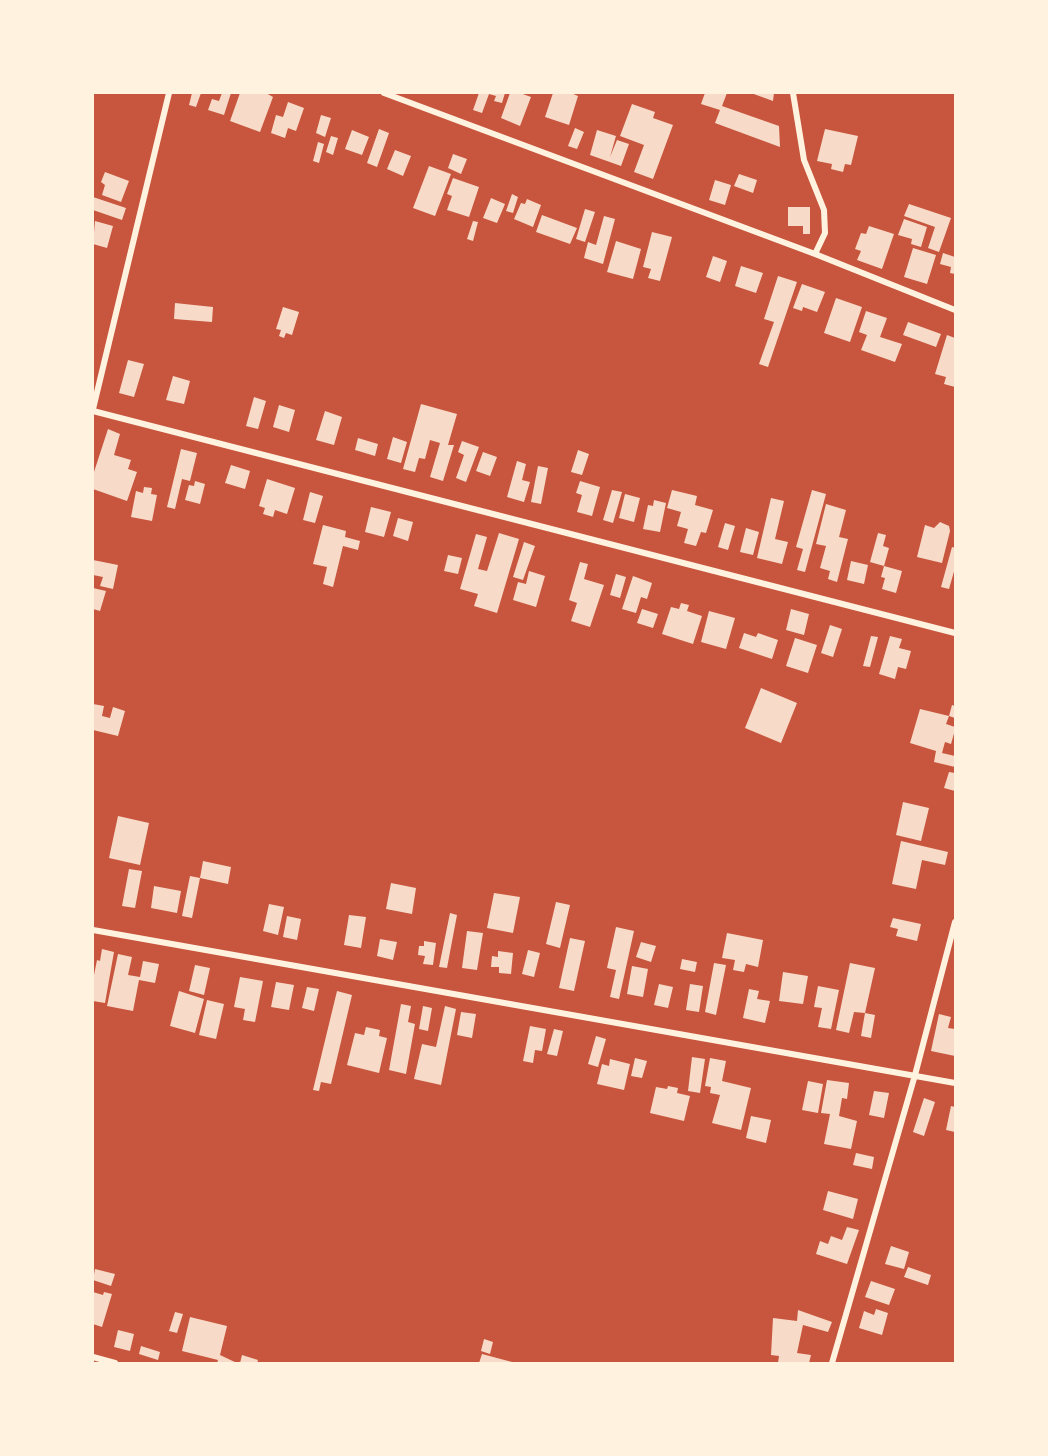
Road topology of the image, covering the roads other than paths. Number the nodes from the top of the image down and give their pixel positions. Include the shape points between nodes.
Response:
1 (169, 93) edge
2 (384, 93) edge
3 (793, 93) edge
4 (815, 254) junction
5 (955, 310) edge
6 (93, 410) edge
7 (955, 633) edge
8 (955, 922) edge
9 (93, 930) edge
10 (915, 1074) junction
11 (955, 1083) edge
12 (93, 1357) edge
13 (115, 1363) edge
14 (832, 1363) edge

1 - 6 street
2 - 4 street
3 - 4 street via 804,160 824,210 825,233
4 - 5 street
6 - 7 street
8 - 10 street
9 - 10 street
10 - 11 street
10 - 14 street
12 - 13 street

